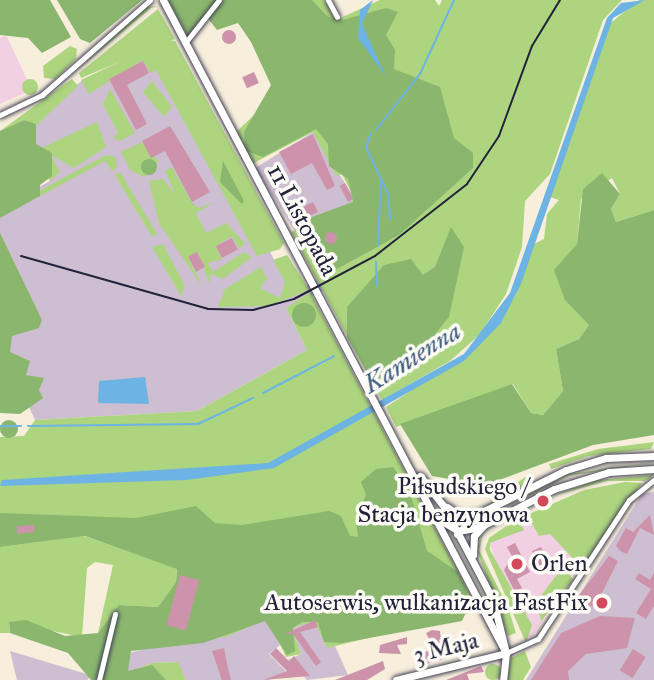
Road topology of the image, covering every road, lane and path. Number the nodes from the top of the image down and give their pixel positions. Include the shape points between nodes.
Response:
1 (150, 0) edge
2 (163, 0) edge
3 (219, 0) edge
4 (328, 0) edge
5 (337, 17) dead end
6 (185, 43) junction
7 (0, 115) edge
8 (654, 456) edge
9 (407, 459) junction
10 (654, 469) edge
11 (654, 480) edge
12 (443, 505) junction
13 (478, 514) junction
14 (438, 518) junction
15 (484, 525) junction
16 (458, 531) junction
17 (457, 552) junction
18 (476, 566) junction
19 (116, 614) dead end
20 (506, 653) junction
21 (99, 680) edge
22 (396, 680) edge
23 (503, 680) edge

1 - 7 street via 42,95
2 - 6 street, 11 Listopada
3 - 6 street
4 - 5 street
6 - 9 street, 11 Listopada
8 - 13 street via 586,463
9 - 12 street, 11 Listopada
9 - 14 street, 11 Listopada
10 - 15 street via 569,483
11 - 20 street via 629,500 538,639
12 - 13 street via 461,516
12 - 16 street, 11 Listopada
13 - 16 street
14 - 16 street
14 - 17 street, 11 Listopada
15 - 16 street
15 - 18 street via 472,546
16 - 17 street
16 - 18 street, 11 Listopada
17 - 20 street, 11 Listopada
18 - 20 street, 11 Listopada via 499,615
19 - 21 street
20 - 22 street, 3 Maja
20 - 23 street

